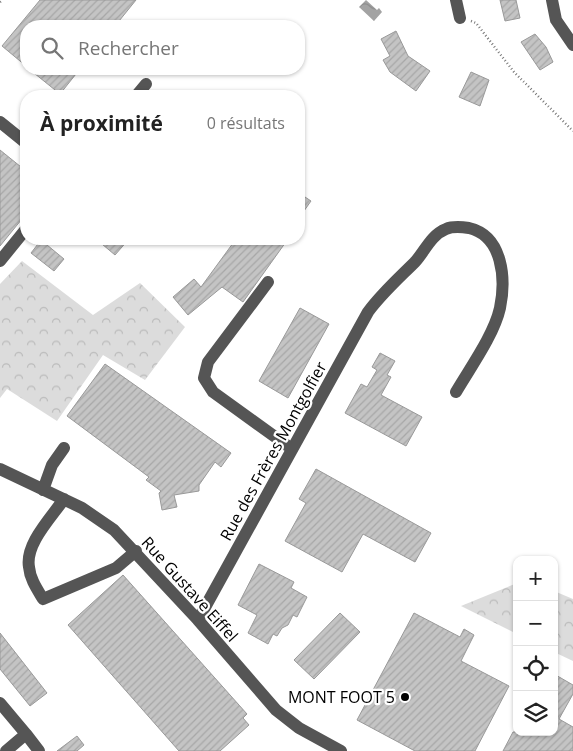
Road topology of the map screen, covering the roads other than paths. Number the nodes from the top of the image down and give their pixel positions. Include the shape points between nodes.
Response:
1 (456, 0) edge
2 (552, 0) edge
3 (460, 18) road end
4 (573, 45) edge
5 (146, 84) dead end
6 (141, 90) edge
7 (2, 126) edge
8 (20, 140) edge
9 (20, 236) edge
10 (0, 261) edge
11 (268, 282) dead end
12 (456, 392) dead end
13 (64, 448) dead end
14 (292, 449) junction
15 (0, 469) edge
16 (43, 490) junction
17 (64, 500) junction
18 (136, 551) junction
19 (198, 620) junction
20 (0, 703) edge
21 (26, 734) junction
22 (6, 751) edge
23 (39, 751) edge
24 (341, 751) edge

1 - 3 street
2 - 4 street via 556,20
5 - 6 street
7 - 8 street
9 - 10 street
11 - 14 street via 208,362 204,378 213,392
12 - 14 street, Rue des Frères Montgolfier via 500,310 501,265 492,243 473,229 464,227 446,229 435,236 417,260 378,298
13 - 16 street via 52,466
14 - 19 street, Rue des Frères Montgolfier
15 - 16 street, Rue Gustave Eiffel
16 - 17 street, Rue Gustave Eiffel
17 - 18 street, Rue Gustave Eiffel via 98,518
17 - 18 street via 29,552 31,577 43,599 116,568
18 - 19 street, Rue Gustave Eiffel
19 - 24 street, Rue Gustave Eiffel via 276,710 299,728
20 - 21 street
21 - 22 street
21 - 23 street

